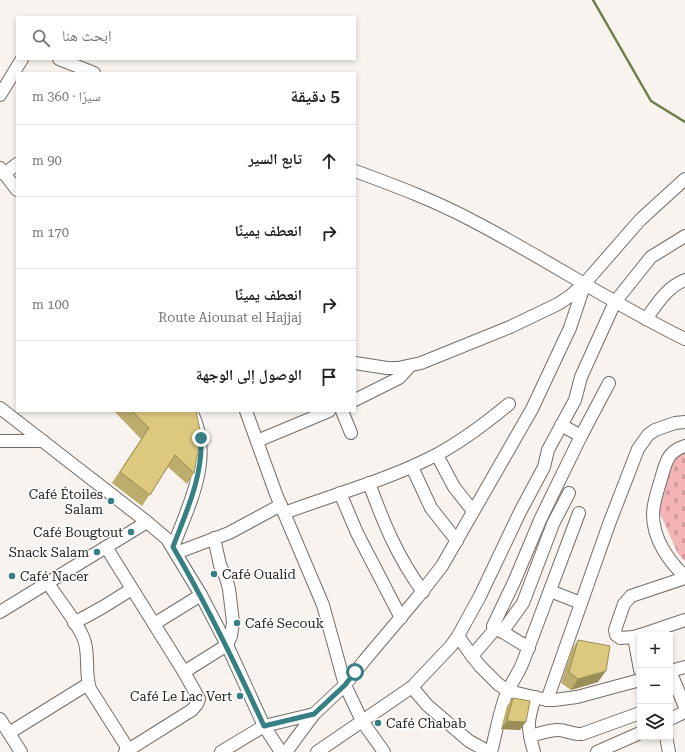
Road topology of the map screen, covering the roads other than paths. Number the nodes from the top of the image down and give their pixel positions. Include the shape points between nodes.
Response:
1 (22, 60) edge
2 (61, 60) edge
3 (17, 72) edge
4 (91, 72) edge
5 (14, 80) edge
6 (0, 95) edge
7 (16, 164) edge
8 (2, 171) edge
9 (356, 171) edge
10 (685, 180) edge
11 (16, 189) edge
12 (685, 236) edge
13 (685, 280) edge
14 (584, 283) junction
15 (615, 302) junction
16 (646, 319) junction
17 (685, 339) edge
18 (356, 364) edge
19 (410, 366) junction
20 (609, 383) dead end
21 (356, 400) edge
22 (509, 404) dead end
23 (0, 408) edge
24 (191, 412) edge
25 (247, 412) edge
26 (327, 412) edge
27 (342, 412) edge
28 (685, 422) edge
29 (561, 425) junction
30 (351, 434) dead end
31 (581, 436) junction
32 (0, 441) edge
33 (43, 441) junction
34 (257, 441) junction
35 (685, 446) edge
36 (436, 455) junction
37 (412, 467) junction
38 (369, 483) junction
39 (569, 492) dead end
40 (340, 493) junction
41 (283, 509) junction
42 (473, 511) junction
43 (579, 513) dead end
44 (147, 522) junction
45 (214, 538) junction
46 (457, 541) junction
47 (106, 547) junction
48 (174, 550) junction
49 (685, 577) edge
50 (48, 584) junction
51 (132, 589) junction
52 (550, 591) junction
53 (422, 592) junction
54 (201, 595) junction
55 (581, 603) junction
56 (0, 612) edge
57 (401, 618) junction
58 (685, 620) edge
59 (74, 623) junction
60 (154, 624) junction
61 (499, 630) junction
62 (650, 632) edge
63 (458, 636) junction
64 (637, 636) edge
65 (227, 645) junction
66 (529, 648) junction
67 (472, 656) junction
68 (685, 666) edge
69 (673, 670) edge
70 (184, 672) junction
71 (637, 681) edge
72 (673, 681) edge
73 (88, 684) junction
74 (345, 685) junction
75 (412, 687) junction
76 (508, 691) junction
77 (535, 697) junction
78 (547, 700) junction
79 (679, 702) edge
80 (685, 712) edge
81 (314, 714) junction
82 (637, 714) edge
83 (673, 718) edge
84 (0, 719) edge
85 (362, 721) junction
86 (264, 726) junction
87 (9, 733) junction
88 (637, 734) edge
89 (530, 736) junction
90 (667, 740) edge
91 (128, 751) edge
92 (21, 752) edge
93 (222, 752) edge
94 (281, 752) edge
95 (286, 752) edge
96 (317, 752) edge
97 (384, 752) edge
98 (490, 752) edge
99 (534, 752) edge
100 (597, 752) edge
101 (669, 752) edge

1 - 3 street
2 - 4 street
5 - 6 street
7 - 8 street
8 - 11 street
9 - 14 street via 444,206
10 - 14 street via 640,220
12 - 15 street via 651,256
13 - 16 street via 671,288
14 - 15 street
14 - 19 street via 564,300 536,315
14 - 42 street via 570,328 532,409
15 - 16 street
15 - 29 street via 581,377 575,400
16 - 17 street
18 - 19 street via 387,368
19 - 21 street via 399,378
20 - 31 street
22 - 36 street via 472,434
23 - 33 street
24 - 48 street via 201,438 200,466 196,486
25 - 34 street
26 - 34 street
27 - 30 street
28 - 55 street via 655,430 642,441
29 - 31 street
29 - 63 street via 548,450 544,467
31 - 61 street via 493,626
32 - 33 street
33 - 44 street
34 - 41 street
35 - 49 street via 673,451 667,460 653,515 661,545 669,560
36 - 37 street
36 - 42 street via 454,487
37 - 38 street
37 - 46 street via 431,508
38 - 40 street
38 - 53 street via 396,549
39 - 61 street via 553,524 523,603
40 - 41 street
40 - 57 street via 357,533
41 - 45 street
41 - 74 street via 323,605
42 - 46 street
43 - 52 street
44 - 47 street
44 - 48 street via 160,532
45 - 48 street
45 - 65 street via 229,589 233,613
46 - 53 street
47 - 50 street
47 - 51 street
48 - 54 street
49 - 64 street via 631,596 625,601 615,633 620,638
50 - 56 street
50 - 59 street
51 - 59 street
51 - 60 street
52 - 55 street
52 - 66 street
53 - 57 street
54 - 60 street
54 - 65 street
55 - 78 street
57 - 74 street
58 - 62 street
59 - 73 street via 85,641
60 - 70 street
61 - 66 street
61 - 67 street
63 - 67 street
63 - 75 street
65 - 70 street
65 - 86 street
66 - 76 street
67 - 76 street
68 - 69 street
70 - 91 street via 198,697 196,706
71 - 78 street via 577,696
72 - 79 street
73 - 87 street
73 - 91 street
74 - 81 street
74 - 85 street
75 - 85 street
75 - 98 street via 428,705 469,741
76 - 77 street
76 - 98 street
77 - 78 street
77 - 89 street via 529,717
80 - 83 street
81 - 86 street
81 - 95 street
82 - 89 street via 582,734 575,735 555,730
84 - 87 street
85 - 96 street
85 - 97 street
86 - 93 street
86 - 94 street
87 - 92 street
88 - 100 street
89 - 99 street
90 - 101 street

